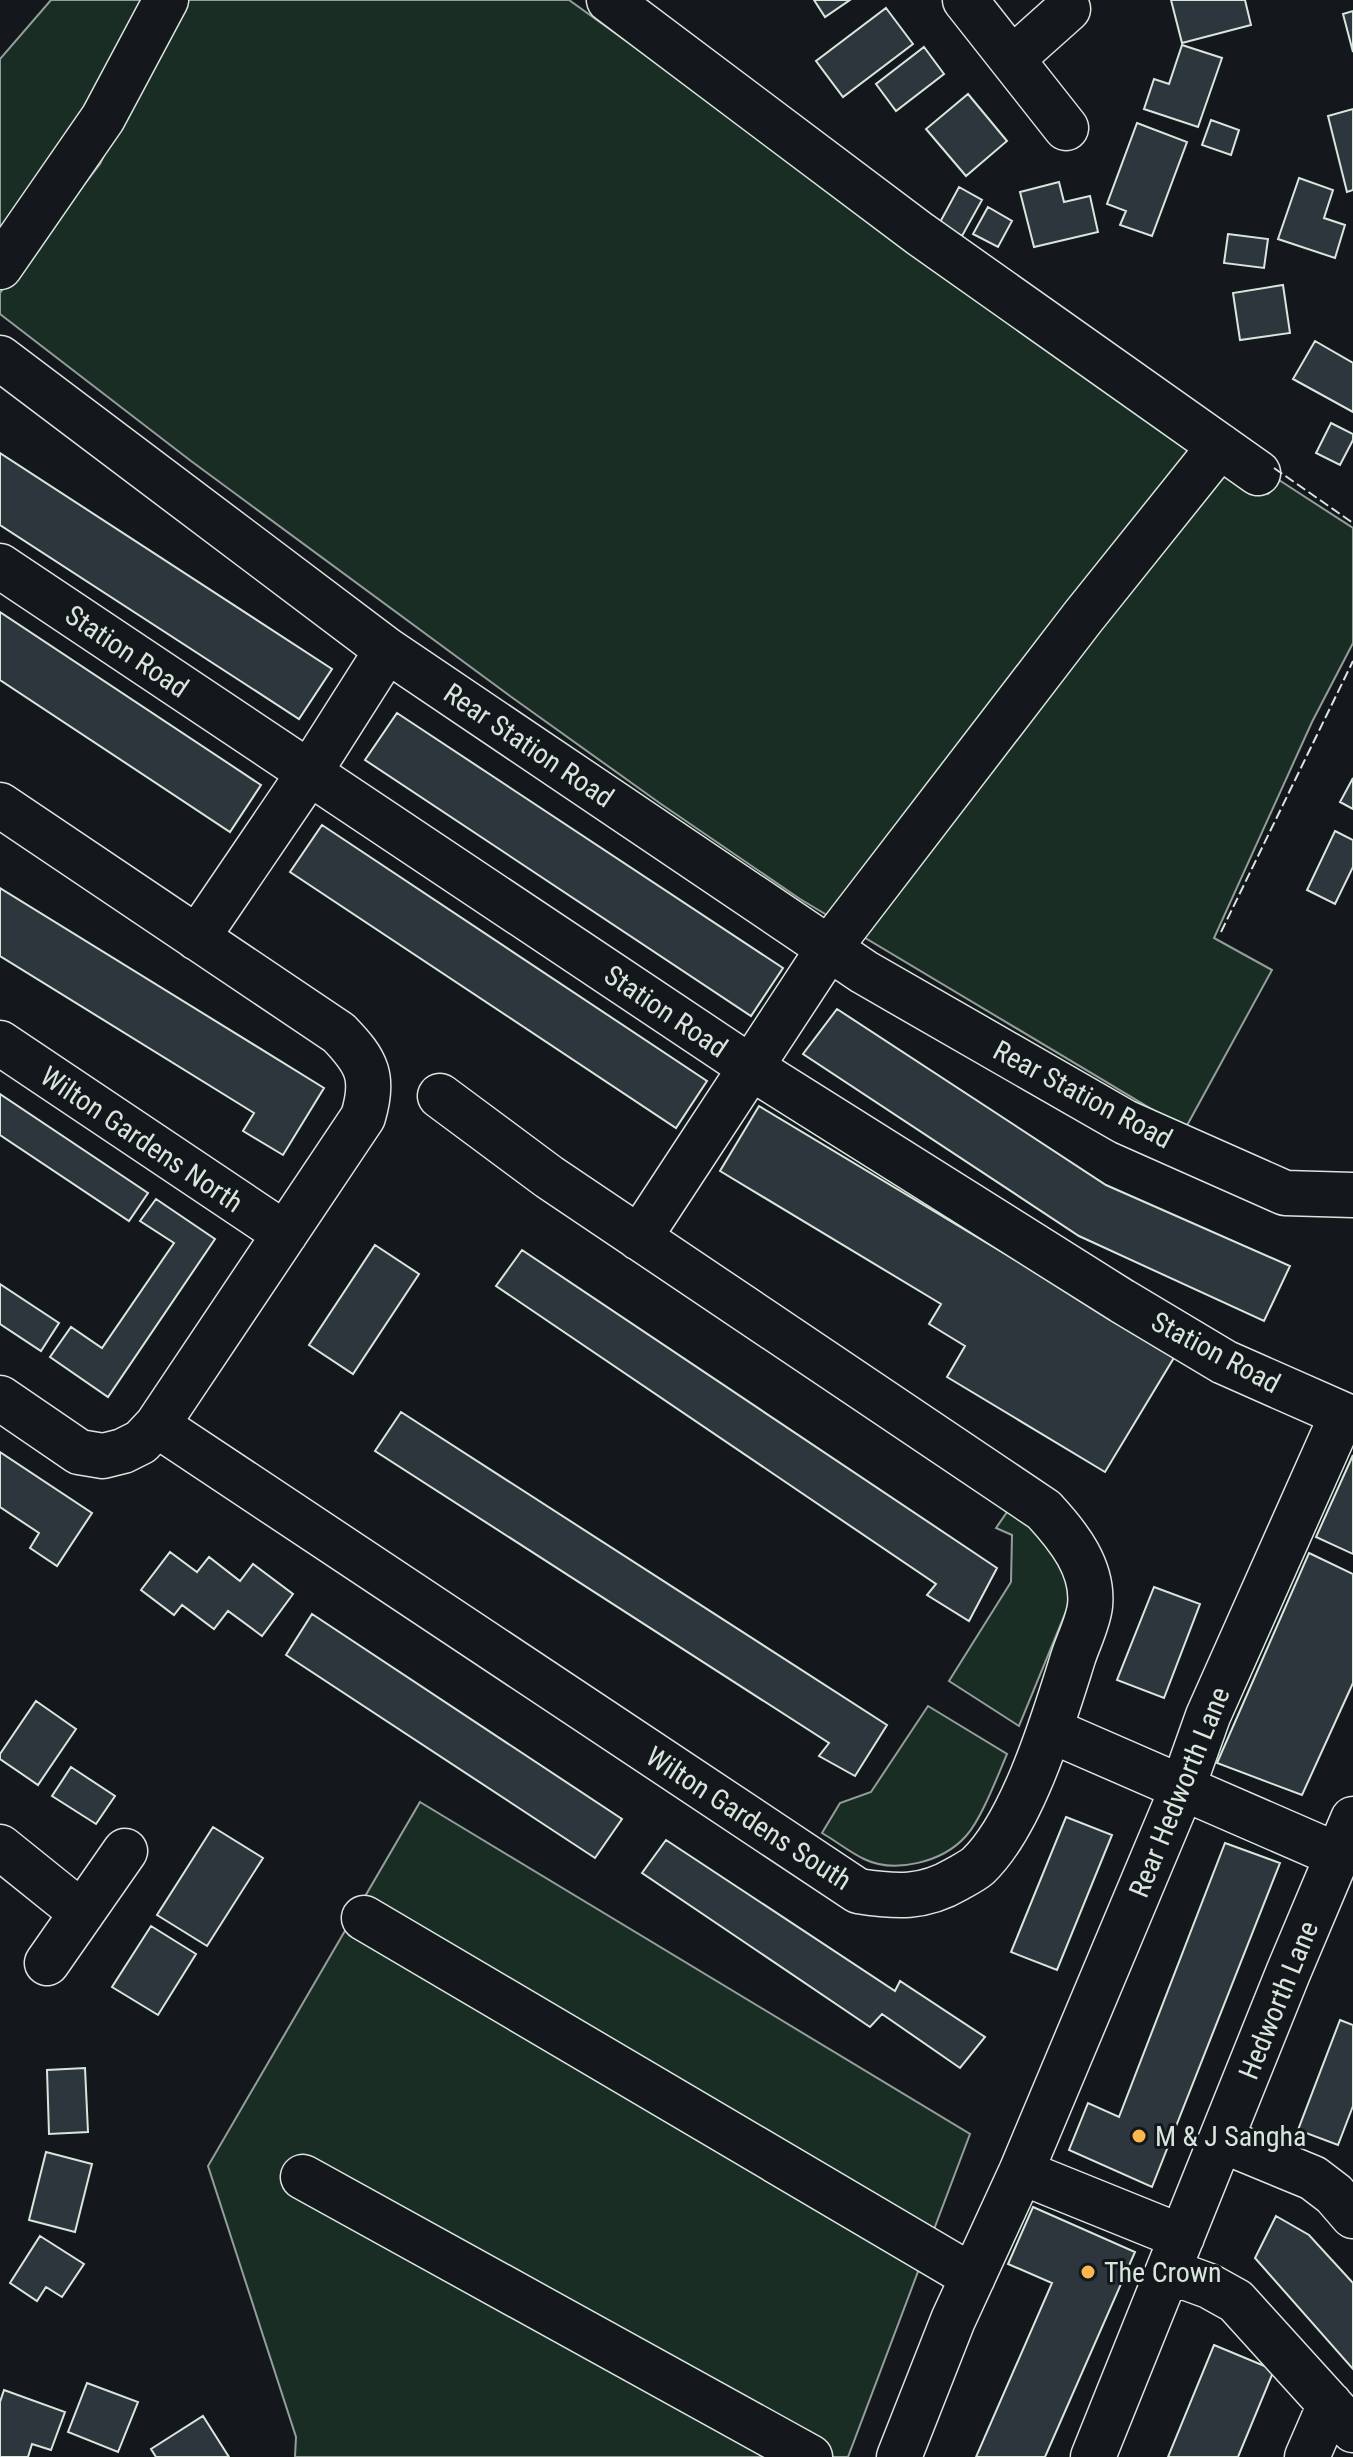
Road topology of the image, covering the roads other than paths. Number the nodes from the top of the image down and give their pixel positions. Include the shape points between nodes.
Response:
1 (166, 0) edge
2 (609, 0) edge
3 (965, 0) edge
4 (1068, 9) dead end
5 (1012, 59) junction
6 (1066, 128) dead end
7 (0, 267) edge
8 (0, 358) edge
9 (1220, 446) junction
10 (1258, 473) dead end
11 (0, 566) edge
12 (387, 650) junction
13 (309, 773) junction
14 (0, 805) edge
15 (197, 938) junction
16 (829, 948) junction
17 (0, 1043) edge
18 (750, 1067) junction
19 (440, 1096) dead end
20 (1353, 1195) edge
21 (285, 1234) junction
22 (639, 1238) junction
23 (0, 1398) edge
24 (1348, 1417) edge
25 (157, 1425) junction
26 (1050, 1730) junction
27 (1182, 1789) junction
28 (1348, 1832) edge
29 (0, 1847) edge
30 (125, 1851) dead end
31 (82, 1913) junction
32 (364, 1918) dead end
33 (47, 1963) dead end
34 (1221, 2140) junction
35 (1021, 2172) junction
36 (303, 2177) dead end
37 (1353, 2216) edge
38 (1175, 2254) junction
39 (973, 2277) junction
40 (1342, 2417) edge
41 (810, 2457) edge
42 (899, 2457) edge
43 (1093, 2457) edge
44 (1307, 2457) edge

1 - 7 street via 103,118
2 - 9 street via 920,234
3 - 5 street
4 - 5 street
5 - 6 street
8 - 12 street, Rear Station Road
9 - 10 street
9 - 16 street
11 - 13 street, Station Road
12 - 13 street
12 - 16 street, Rear Station Road
13 - 15 street
13 - 18 street, Station Road
14 - 15 street
15 - 21 street via 339,1033 357,1051 368,1073 363,1117
16 - 18 street
16 - 20 street, Rear Station Road via 1125,1122 1285,1193
17 - 21 street, Wilton Gardens North
18 - 22 street
18 - 24 street, Station Road via 1224,1362
19 - 22 street, Wilton Gardens South
21 - 25 street
22 - 26 street, Wilton Gardens South via 1044,1510 1066,1533 1082,1559 1090,1606
23 - 25 street via 79,1452 103,1456 123,1451
24 - 27 street, Rear Hedworth Lane via 1208,1716
25 - 26 street, Wilton Gardens South via 858,1891 898,1897 938,1890 976,1868 1001,1838
26 - 27 street, Hedworth Lane
27 - 28 street, Hedworth Lane
27 - 35 street, Rear Hedworth Lane
28 - 34 street, Hedworth Lane
29 - 31 street
30 - 31 street
31 - 33 street
32 - 39 street
34 - 37 street via 1313,2178
34 - 38 street, Hedworth Lane
35 - 38 street
35 - 39 street, Rear Hedworth Lane
36 - 41 street
38 - 40 street via 1209,2286 1236,2301
38 - 43 street, Hedworth Lane
39 - 42 street, Rear Hedworth Lane
40 - 44 street

